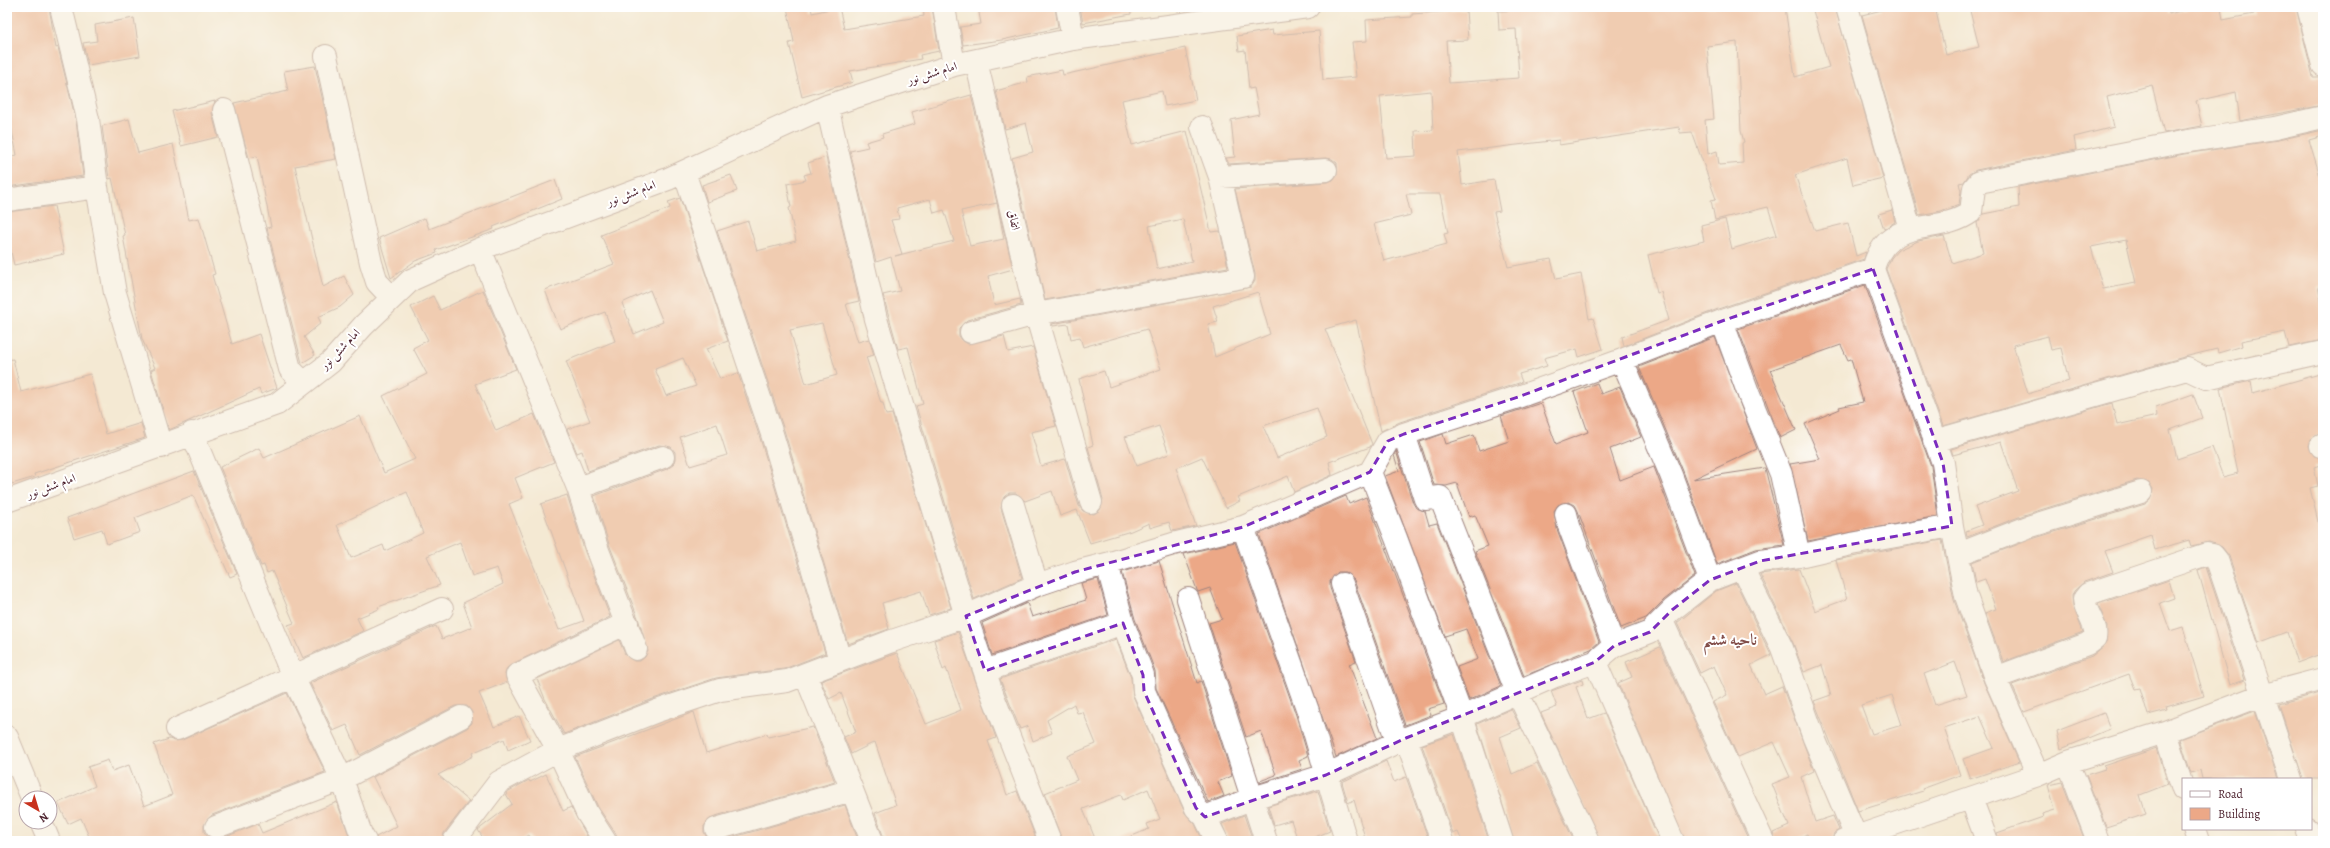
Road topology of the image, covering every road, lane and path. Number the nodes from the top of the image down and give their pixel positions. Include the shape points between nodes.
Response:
1 (61, 7) edge
2 (944, 7) edge
3 (1067, 7) edge
4 (1308, 7) edge
5 (1847, 7) edge
6 (2308, 7) edge
7 (1073, 38) junction
8 (326, 56) dead end
9 (976, 60) junction
10 (954, 65) junction
11 (2323, 65) edge
12 (827, 106) junction
13 (224, 110) dead end
14 (2323, 117) edge
15 (1202, 127) dead end
16 (1326, 170) dead end
17 (684, 172) junction
18 (1220, 177) junction
19 (97, 187) junction
20 (7, 200) edge
21 (1910, 229) junction
22 (480, 249) junction
23 (1873, 269) junction
24 (392, 298) junction
25 (1036, 314) junction
26 (1722, 320) junction
27 (971, 332) dead end
28 (2323, 352) edge
29 (1622, 360) junction
30 (304, 383) junction
31 (192, 433) junction
32 (1404, 434) junction
33 (1934, 441) junction
34 (161, 447) junction
35 (663, 457) dead end
36 (1370, 472) junction
37 (578, 488) junction
38 (2141, 492) dead end
39 (7, 501) edge
40 (1091, 502) dead end
41 (1013, 505) dead end
42 (1566, 514) dead end
43 (1952, 526) junction
44 (1243, 527) junction
45 (1959, 554) junction
46 (1799, 556) junction
47 (1107, 564) junction
48 (1744, 569) junction
49 (1710, 580) junction
50 (1342, 584) dead end
51 (1037, 585) junction
52 (1188, 599) dead end
53 (442, 609) dead end
54 (966, 616) junction
55 (1662, 621) junction
56 (627, 623) junction
57 (1123, 623) junction
58 (1614, 646) junction
59 (636, 649) dead end
60 (840, 660) junction
61 (1595, 662) junction
62 (985, 671) junction
63 (805, 674) junction
64 (293, 676) junction
65 (1994, 678) junction
66 (2323, 679) edge
67 (1518, 693) junction
68 (2262, 695) junction
69 (461, 717) dead end
70 (1462, 717) junction
71 (177, 729) dead end
72 (2165, 732) junction
73 (7, 737) edge
74 (1406, 738) junction
75 (558, 750) junction
76 (2068, 762) junction
77 (1326, 775) junction
78 (2038, 775) junction
79 (2291, 778) edge
80 (342, 779) junction
81 (2182, 786) edge
82 (29, 790) edge
83 (852, 790) junction
84 (1253, 798) junction
85 (1971, 798) junction
86 (1205, 817) junction
87 (216, 827) dead end
88 (716, 829) dead end
89 (44, 830) edge
90 (2196, 830) edge
91 (2307, 830) edge
92 (1850, 839) edge
93 (49, 841) edge
94 (366, 841) edge
95 (454, 841) edge
96 (605, 841) edge
97 (872, 841) edge
98 (1050, 841) edge
99 (1217, 841) edge
100 (1266, 841) edge
101 (1346, 841) edge
102 (1442, 841) edge
103 (1502, 841) edge
104 (1588, 841) edge
105 (1673, 841) edge
106 (1763, 841) edge
107 (1987, 841) edge
108 (2098, 841) edge
109 (2199, 841) edge
110 (2311, 841) edge

1 - 19 street via 88,119
2 - 10 street
3 - 7 street
4 - 7 street, امام شش نور
5 - 21 street
6 - 11 street
7 - 9 street, امام شش نور
8 - 24 street via 371,263 377,282
9 - 10 street, امام شش نور
9 - 25 street, اتفاق
10 - 12 street, امام شش نور
12 - 17 street, امام شش نور
12 - 54 street via 876,319
13 - 30 street via 290,369
14 - 21 street via 2275,128 2182,142 1988,179 1974,188 1971,212 1964,217
15 - 18 street
16 - 18 street
17 - 22 street, امام شش نور
17 - 60 street via 772,434
18 - 25 street via 1244,277
19 - 20 street
19 - 34 street via 115,293
21 - 23 street via 1884,244 1877,254
22 - 24 street, امام شش نور via 411,280
22 - 37 street
23 - 26 street
23 - 33 street
24 - 30 street, امام شش نور via 331,362
25 - 27 street
25 - 40 street, اتفاق
26 - 29 street
26 - 46 street via 1781,474
28 - 33 street via 2206,378 2187,369
29 - 32 street
29 - 49 street via 1671,475
30 - 31 street, امام شش نور via 277,404
31 - 34 street, امام شش نور
31 - 64 street
32 - 36 street via 1388,441
32 - 67 street via 1425,499 1440,497
33 - 43 street via 1942,463
34 - 39 street, امام شش نور
35 - 37 street
36 - 44 street
36 - 70 street
37 - 56 street via 597,548
38 - 45 street via 2028,527
41 - 51 street
42 - 58 street
43 - 45 street
43 - 46 street
44 - 47 street via 1172,544
44 - 77 street via 1308,711 1326,767
45 - 65 street via 1966,596
46 - 48 street via 1760,562
47 - 51 street
47 - 57 street
48 - 49 street
48 - 92 street via 1782,648
49 - 55 street
50 - 74 street via 1396,738
51 - 54 street
52 - 84 street
53 - 64 street
54 - 60 street
54 - 62 street
55 - 58 street via 1650,632
55 - 106 street
56 - 59 street
56 - 75 street via 517,676
57 - 62 street
57 - 86 street via 1143,675 1144,691 1196,808
58 - 61 street
60 - 63 street
61 - 67 street
61 - 105 street
62 - 98 street
63 - 75 street via 788,681 720,690 657,711
63 - 83 street
64 - 71 street
64 - 80 street
65 - 68 street via 2087,644 2096,638 2096,631 2085,606 2084,599 2088,594 2207,554 2214,555 2217,560
65 - 78 street
66 - 68 street
67 - 70 street
67 - 104 street
68 - 72 street
68 - 79 street
69 - 80 street
70 - 74 street
70 - 103 street
72 - 76 street
72 - 81 street
73 - 82 street
74 - 77 street
74 - 102 street
75 - 95 street via 499,782
75 - 96 street via 587,813
76 - 78 street
76 - 108 street
77 - 84 street
77 - 101 street
78 - 85 street
80 - 87 street
80 - 94 street via 361,834
83 - 88 street
83 - 97 street
84 - 86 street
84 - 100 street
85 - 92 street
85 - 107 street
86 - 99 street
89 - 93 street
90 - 109 street
91 - 110 street

